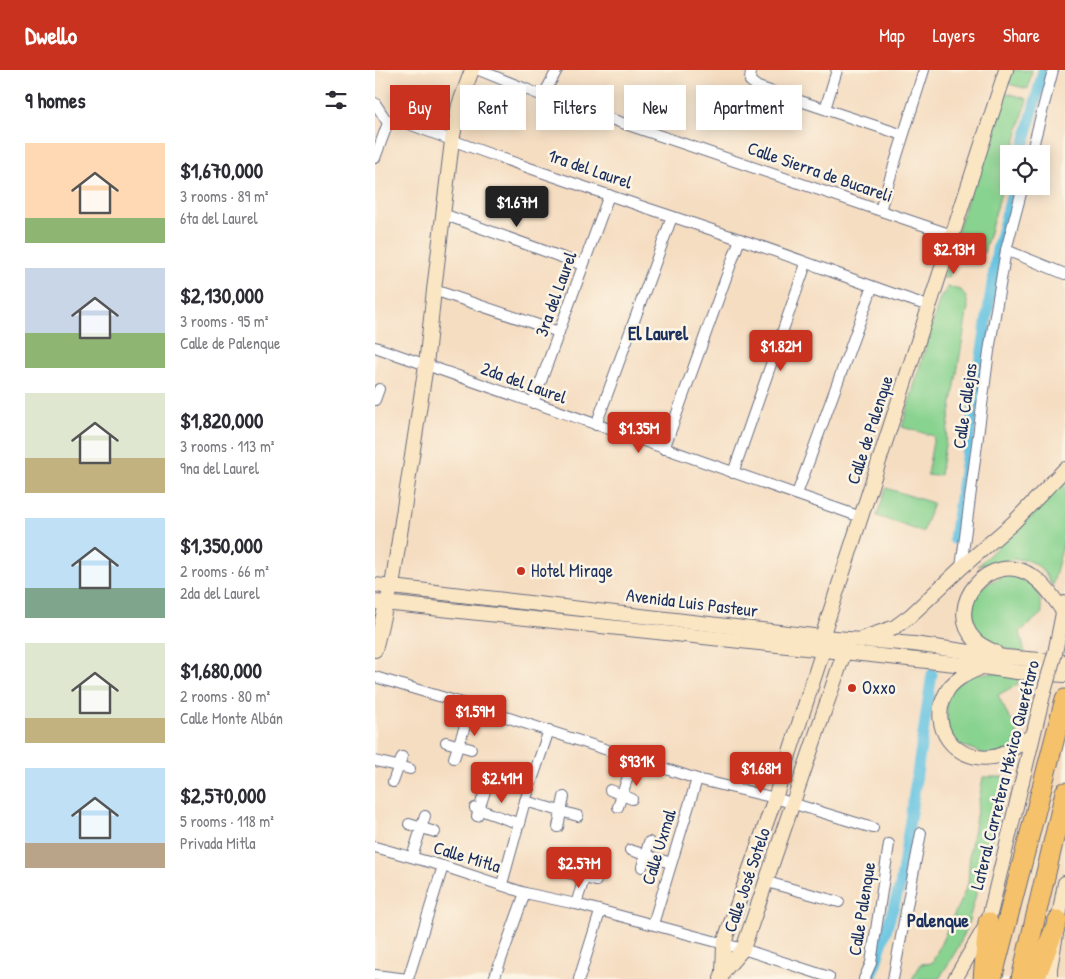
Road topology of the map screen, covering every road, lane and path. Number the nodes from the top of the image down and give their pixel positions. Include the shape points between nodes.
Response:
1 (472, 70) edge
2 (479, 70) edge
3 (557, 70) edge
4 (751, 70) edge
5 (837, 70) edge
6 (923, 70) edge
7 (1006, 70) edge
8 (1053, 70) edge
9 (549, 85) edge
10 (536, 93) edge
11 (375, 103) edge
12 (825, 109) junction
13 (614, 120) edge
14 (388, 123) junction
15 (903, 135) junction
16 (452, 141) junction
17 (1033, 145) edge
18 (375, 158) edge
19 (609, 195) junction
20 (1021, 195) edge
21 (880, 210) junction
22 (443, 214) junction
23 (672, 217) junction
24 (952, 234) junction
25 (741, 239) junction
26 (1006, 250) junction
27 (806, 264) junction
28 (583, 266) junction
29 (1065, 274) edge
30 (872, 288) junction
31 (433, 290) junction
32 (929, 306) junction
33 (559, 332) junction
34 (375, 348) edge
35 (426, 365) junction
36 (379, 389) dead end
37 (375, 400) edge
38 (533, 403) junction
39 (596, 425) junction
40 (664, 449) junction
41 (1065, 469) edge
42 (733, 473) junction
43 (797, 494) junction
44 (861, 517) junction
45 (961, 568) junction
46 (375, 585) edge
47 (392, 586) junction
48 (380, 603) edge
49 (1064, 607) edge
50 (860, 640) junction
51 (823, 644) junction
52 (375, 650) edge
53 (844, 653) junction
54 (1005, 657) junction
55 (1060, 658) edge
56 (983, 667) junction
57 (1065, 675) edge
58 (375, 677) edge
59 (1065, 700) edge
60 (472, 706) junction
61 (549, 730) junction
62 (1033, 735) junction
63 (446, 742) dead end
64 (459, 746) junction
65 (471, 749) dead end
66 (454, 758) dead end
67 (634, 758) junction
68 (375, 761) edge
69 (400, 762) junction
70 (410, 769) dead end
71 (697, 779) junction
72 (393, 782) dead end
73 (486, 788) dead end
74 (609, 790) dead end
75 (1065, 792) edge
76 (621, 795) junction
77 (564, 797) dead end
78 (775, 798) junction
79 (632, 799) dead end
80 (525, 801) junction
81 (793, 804) junction
82 (618, 807) dead end
83 (562, 812) junction
84 (425, 816) dead end
85 (578, 816) dead end
86 (409, 824) dead end
87 (520, 824) junction
88 (558, 827) dead end
89 (422, 828) junction
90 (873, 828) dead end
91 (435, 832) dead end
92 (921, 833) dead end
93 (649, 842) dead end
94 (889, 844) dead end
95 (375, 847) edge
96 (630, 850) dead end
97 (645, 854) junction
98 (412, 857) junction
99 (589, 863) dead end
100 (671, 863) junction
101 (443, 866) junction
102 (642, 867) dead end
103 (569, 873) dead end
104 (584, 877) junction
105 (596, 881) dead end
106 (767, 882) junction
107 (1065, 882) edge
108 (502, 884) junction
109 (525, 893) junction
110 (839, 902) dead end
111 (575, 904) junction
112 (600, 912) junction
113 (1058, 920) junction
114 (987, 922) junction
115 (653, 924) junction
116 (724, 945) junction
117 (743, 949) junction
118 (375, 975) edge
119 (722, 976) edge
120 (829, 977) dead end
121 (408, 979) edge
122 (494, 979) edge
123 (579, 979) edge
124 (864, 979) edge
125 (893, 979) edge
126 (955, 979) edge
127 (983, 979) edge
128 (992, 979) edge
129 (1021, 979) edge
130 (1035, 979) edge
131 (1050, 979) edge

1 - 16 main road via 459,105
2 - 10 street, Calle Sierra de Bucareli
3 - 9 street
4 - 12 street via 750,81 758,87
5 - 12 street
6 - 15 street
7 - 24 main road, Calle de Palenque
8 - 17 street
11 - 14 street
12 - 15 street
13 - 21 street, Calle Sierra de Bucareli
14 - 16 street, 1ra del Laurel via 396,119
14 - 18 street
15 - 21 street
16 - 19 street, 1ra del Laurel
16 - 22 main road
19 - 23 street, 1ra del Laurel
19 - 28 street, 3ra del Laurel
20 - 26 street, Calle Callejas
21 - 24 street, Calle Sierra de Bucareli
22 - 28 street
22 - 31 main road
23 - 25 street, 1ra del Laurel
23 - 39 street
24 - 32 main road, Calle de Palenque
25 - 27 street, 1ra del Laurel
25 - 40 street
26 - 29 street
26 - 45 street, Calle Callejas
27 - 30 street, 1ra del Laurel
27 - 42 street
28 - 33 street, 3ra del Laurel
30 - 32 street, 1ra del Laurel
30 - 43 street
31 - 33 street
31 - 35 main road
32 - 44 main road, Calle de Palenque
33 - 38 street, 3ra del Laurel
34 - 35 street, 2da del Laurel
35 - 38 street, 2da del Laurel
35 - 47 main road
36 - 37 street
38 - 39 street, 2da del Laurel
39 - 40 street, 2da del Laurel
40 - 42 street, 2da del Laurel
41 - 45 main road via 1013,523
42 - 43 street, 2da del Laurel
43 - 44 street, 2da del Laurel
44 - 51 main road, Calle de Palenque
45 - 50 main road via 895,627
46 - 47 main road, Avenida Luis Pasteur
47 - 48 main road
47 - 51 main road, Avenida Luis Pasteur
48 - 51 main road, Avenida Luis Pasteur
48 - 52 main road
49 - 54 main road via 1032,576 1011,568 987,574 970,592 965,618 974,639
49 - 55 main road, Lateral Carretera México Querétaro
50 - 51 main road, Avenida Luis Pasteur
50 - 54 main road, Avenida Luis Pasteur
51 - 53 main road, Avenida Luis Pasteur
51 - 78 main road, Calle José Sotelo
53 - 56 main road, Avenida Luis Pasteur
53 - 81 main road, Calle José Sotelo
54 - 55 main road
55 - 62 main road, Lateral Carretera México Querétaro, bridge
56 - 57 main road, Avenida Luis Pasteur
56 - 62 main road via 955,682 946,692 941,716 948,740 957,750 968,755 992,757 1003,754
58 - 60 street
59 - 128 highway
60 - 61 street
60 - 64 street
61 - 67 street
61 - 80 street
62 - 114 main road, Lateral Carretera México Querétaro
63 - 64 street
64 - 65 street
64 - 66 street
67 - 71 street
67 - 76 street
68 - 69 street
69 - 70 street
69 - 72 street
71 - 78 street
71 - 100 street, Calle Uxmal
73 - 87 street via 478,811
74 - 76 street
75 - 129 highway
76 - 79 street
76 - 82 street
77 - 83 street
78 - 81 street
78 - 116 main road, Calle José Sotelo
80 - 83 street
80 - 87 street
81 - 90 street
81 - 106 main road, Calle José Sotelo
83 - 85 street
83 - 88 street
84 - 89 street
86 - 89 street
87 - 108 street
89 - 91 street
89 - 98 street
92 - 125 street
93 - 97 street
94 - 124 street, Calle Palenque via 871,963
95 - 98 street, Calle Mitla
96 - 97 street
97 - 100 street
97 - 102 street
98 - 101 street, Calle Mitla
99 - 104 street
100 - 115 street, Calle Uxmal
101 - 108 street, Calle Mitla
101 - 121 street
103 - 104 street
104 - 105 street
104 - 111 street
106 - 110 street
106 - 117 main road, Calle José Sotelo
107 - 113 main road
108 - 109 street, Calle Mitla
109 - 111 street, Calle Mitla
109 - 122 street
111 - 112 street, Calle Mitla
112 - 115 street, Calle Mitla
112 - 123 street
113 - 130 highway
113 - 131 main road
114 - 126 main road, Lateral Carretera México Querétaro
114 - 127 highway
115 - 116 street, Calle Mitla
116 - 117 street, Calle Mitla
116 - 119 main road, Calle José Sotelo
117 - 119 main road, Calle José Sotelo
117 - 120 street, Calle Mitla
118 - 121 street

